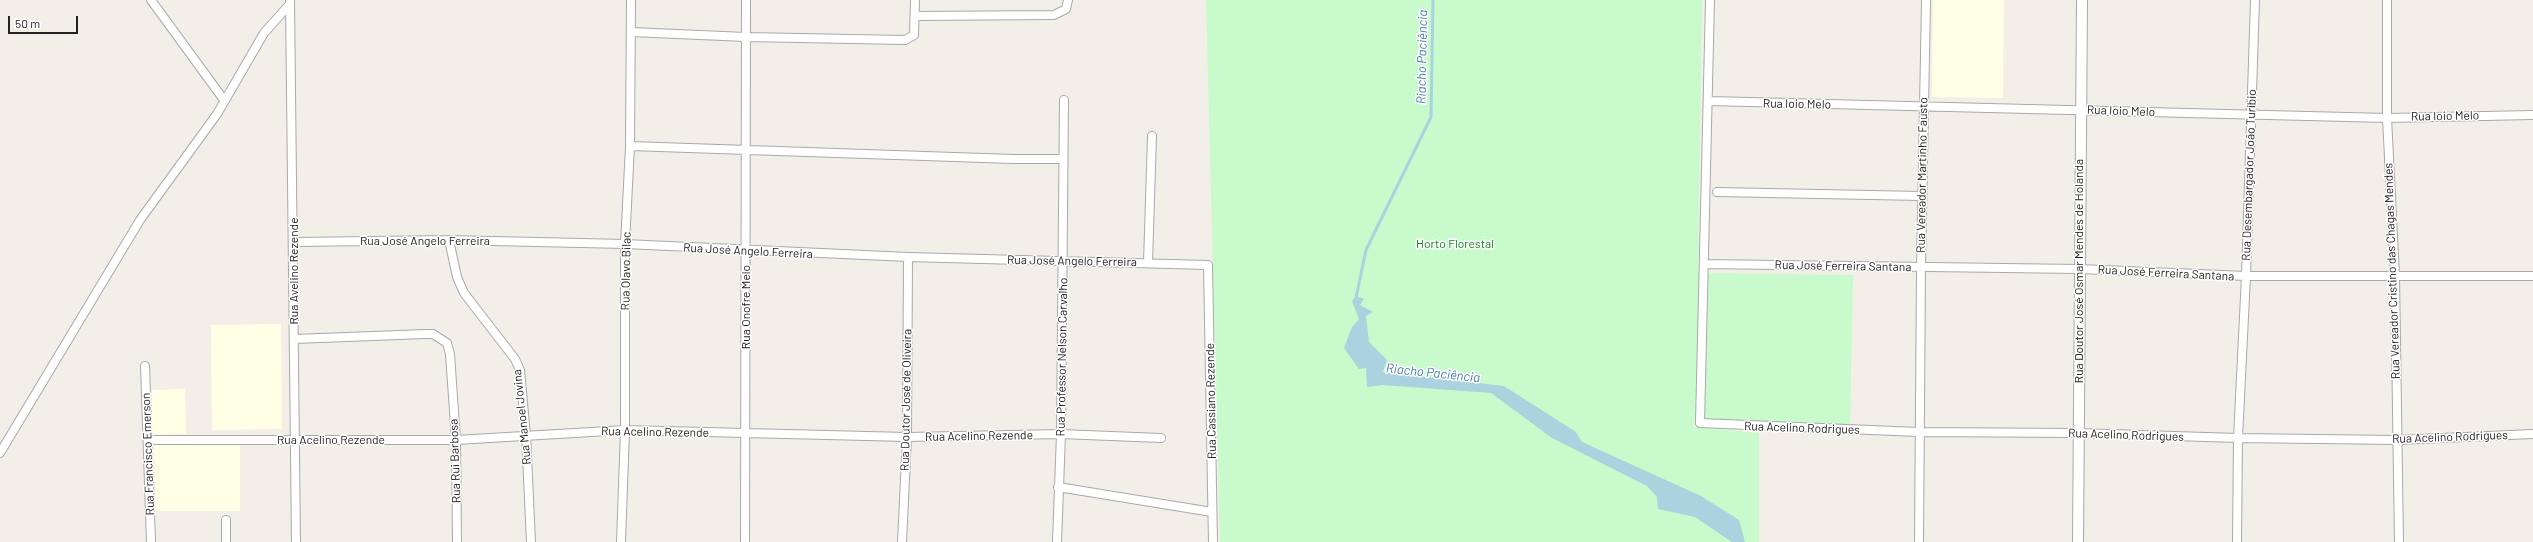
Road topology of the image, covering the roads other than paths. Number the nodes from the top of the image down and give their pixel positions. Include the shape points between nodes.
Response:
1 (151, 0) edge
2 (631, 0) edge
3 (746, 0) edge
4 (915, 0) edge
5 (1068, 0) edge
6 (1710, 0) edge
7 (1926, 0) edge
8 (2082, 0) edge
9 (2254, 0) edge
10 (2387, 0) edge
11 (290, 2) edge
12 (915, 16) junction
13 (631, 32) junction
14 (746, 37) junction
15 (224, 100) junction
16 (1064, 100) dead end
17 (1709, 101) junction
18 (1923, 107) junction
19 (2081, 110) junction
20 (2533, 114) edge
21 (2250, 115) junction
22 (2387, 118) junction
23 (1152, 136) dead end
24 (630, 146) junction
25 (747, 149) junction
26 (1063, 159) junction
27 (1717, 192) dead end
28 (1922, 196) junction
29 (449, 240) junction
30 (294, 242) junction
31 (626, 244) junction
32 (746, 252) junction
33 (908, 257) junction
34 (1064, 260) junction
35 (1148, 263) junction
36 (1203, 264) joint
37 (1704, 264) junction
38 (1921, 268) junction
39 (2079, 269) junction
40 (2246, 276) junction
41 (2395, 276) junction
42 (2533, 276) edge
43 (294, 339) junction
44 (145, 366) dead end
45 (625, 430) junction
46 (1919, 432) junction
47 (2078, 433) junction
48 (746, 434) junction
49 (1061, 434) junction
50 (2533, 434) edge
51 (526, 435) junction
52 (907, 437) junction
53 (1161, 438) dead end
54 (2238, 438) junction
55 (149, 440) junction
56 (296, 440) junction
57 (456, 440) junction
58 (2396, 440) junction
59 (0, 453) edge
60 (1058, 487) junction
61 (1212, 512) junction
62 (226, 520) dead end
63 (151, 542) edge
64 (226, 542) edge
65 (296, 542) edge
66 (457, 542) edge
67 (531, 542) edge
68 (621, 542) edge
69 (745, 542) edge
70 (902, 542) edge
71 (1057, 542) edge
72 (1213, 542) edge
73 (1920, 542) edge
74 (2078, 542) edge
75 (2237, 542) edge
76 (2399, 542) edge

1 - 15 street
2 - 13 street, Rua Olavo Bilac
3 - 14 street, Rua Onofre Melo
4 - 12 street
5 - 12 street via 1066,9 1059,14
6 - 17 street
7 - 18 street, Rua Vereador Martinho Fausto
8 - 19 street, Rua Doutor José Osmar Mendes de Holanda
9 - 21 street, Rua Desembargador João Turíbio
10 - 22 street, Rua Vereador Cristino das Chagas Mendes
11 - 15 street via 264,33
11 - 30 street, Rua Avelino Rezende
12 - 14 street via 914,35 905,40
13 - 14 street
13 - 24 street, Rua Olavo Bilac
14 - 25 street, Rua Onofre Melo
15 - 59 street via 213,120 140,220
16 - 26 street, Rua Professor Nelson Carvalho
17 - 18 street, Rua Ioio Melo
17 - 37 street
18 - 19 street, Rua Ioio Melo
18 - 28 street, Rua Vereador Martinho Fausto
19 - 21 street, Rua Ioio Melo
19 - 39 street, Rua Doutor José Osmar Mendes de Holanda
20 - 22 street, Rua Ioio Melo
21 - 22 street, Rua Ioio Melo
21 - 40 street, Rua Desembargador João Turíbio
22 - 41 street, Rua Vereador Cristino das Chagas Mendes
23 - 35 street
24 - 25 street
24 - 31 street, Rua Olavo Bilac
25 - 26 street via 1013,160
25 - 32 street, Rua Onofre Melo
26 - 34 street, Rua Professor Nelson Carvalho
27 - 28 street
28 - 38 street, Rua Vereador Martinho Fausto
29 - 30 street, Rua José Angelo Ferreira
29 - 31 street, Rua José Angelo Ferreira
29 - 51 street, Rua Manoel Jovina via 457,277 464,293 515,359 520,370
30 - 43 street, Rua Avelino Rezende
31 - 32 street, Rua José Angelo Ferreira
31 - 45 street, Rua Olavo Bilac
32 - 33 street, Rua José Angelo Ferreira
32 - 48 street, Rua Onofre Melo
33 - 34 street, Rua José Angelo Ferreira
33 - 52 street, Rua Doutor José de Oliveira
34 - 35 street, Rua José Angelo Ferreira
34 - 49 street, Rua Professor Nelson Carvalho
35 - 36 street, Rua José Angelo Ferreira
36 - 61 street, Rua Cassiano Rezende via 1208,265 1209,270
37 - 38 street, Rua José Ferreira Santana
37 - 46 street, Rua Acelino Rodrigues via 1700,423
38 - 39 street, Rua José Ferreira Santana
38 - 46 street, Rua Vereador Martinho Fausto
39 - 40 street, Rua José Ferreira Santana
39 - 47 street, Rua Doutor José Osmar Mendes de Holanda
40 - 41 street, Rua José Ferreira Santana
40 - 54 street, Rua Desembargador João Turíbio
41 - 42 street, Rua José Ferreira Santana
41 - 58 street, Rua Vereador Cristino das Chagas Mendes
43 - 56 street, Rua Avelino Rezende
43 - 57 street, Rua Rui Barbosa via 433,334 447,343 450,354
44 - 55 street, Rua Francisco Emerson
45 - 48 street, Rua Acelino Rezende
45 - 51 street, Rua Acelino Rezende
45 - 68 street, Rua Olavo Bilac
46 - 47 street, Rua Acelino Rodrigues
46 - 73 street, Rua Vereador Martinho Fausto
47 - 54 street, Rua Acelino Rodrigues
47 - 74 street, Rua Doutor José Osmar Mendes de Holanda
48 - 52 street, Rua Acelino Rezende
48 - 69 street, Rua Onofre Melo
49 - 52 street, Rua Acelino Rezende
49 - 53 street, Rua Acelino Rezende
49 - 60 street, Rua Professor Nelson Carvalho
50 - 58 street, Rua Acelino Rodrigues
51 - 57 street, Rua Acelino Rezende
51 - 67 street, Rua Manoel Jovina
52 - 70 street, Rua Doutor José de Oliveira
54 - 58 street, Rua Acelino Rodrigues
54 - 75 street, Rua Desembargador João Turíbio
55 - 56 street, Rua Acelino Rezende
55 - 63 street, Rua Francisco Emerson
56 - 57 street, Rua Acelino Rezende
56 - 65 street, Rua Avelino Rezende
57 - 66 street, Rua Rui Barbosa
58 - 76 street, Rua Vereador Cristino das Chagas Mendes
60 - 61 street
60 - 71 street, Rua Professor Nelson Carvalho
61 - 72 street, Rua Cassiano Rezende
62 - 64 street

